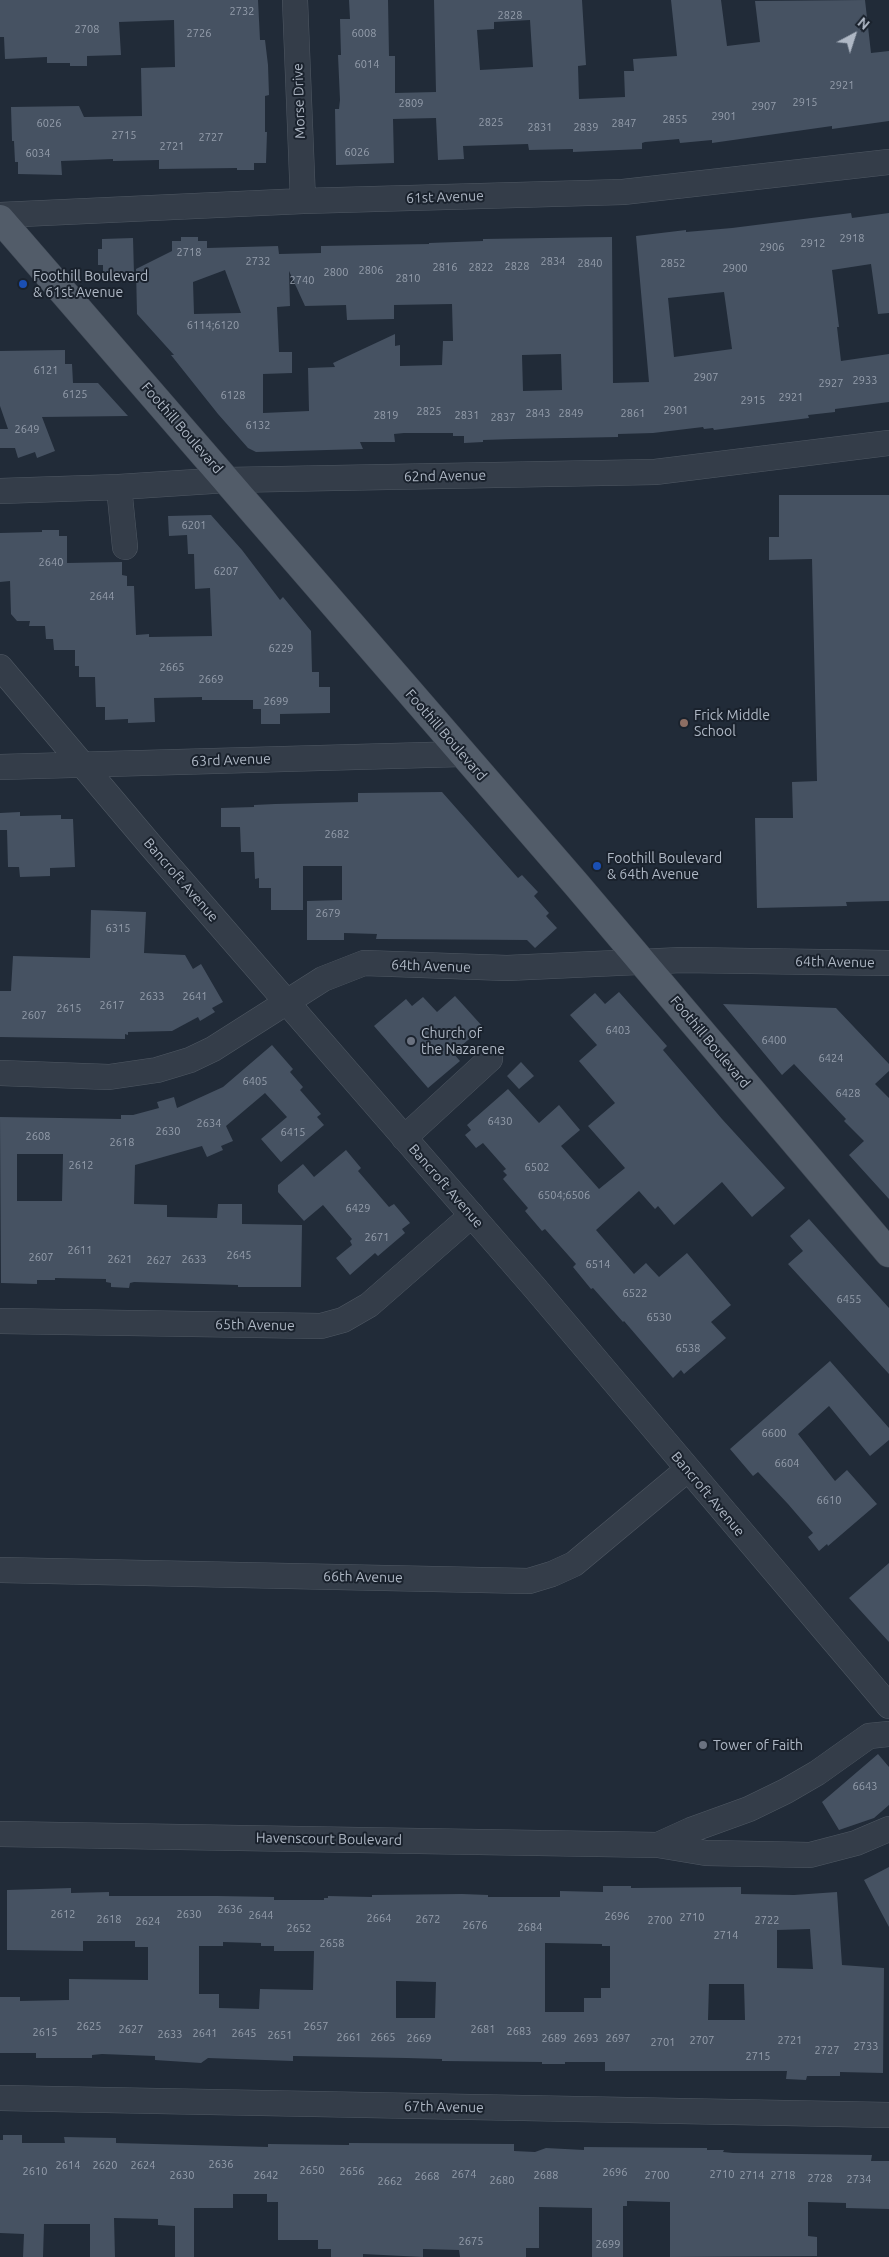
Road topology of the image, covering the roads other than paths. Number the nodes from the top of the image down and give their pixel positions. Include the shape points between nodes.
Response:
1 (295, 0) edge
2 (889, 162) edge
3 (303, 201) junction
4 (0, 217) edge
5 (889, 443) edge
6 (227, 480) junction
7 (118, 488) junction
8 (0, 490) edge
9 (125, 547) dead end
10 (0, 667) edge
11 (462, 754) junction
12 (83, 764) junction
13 (0, 766) edge
14 (642, 962) junction
15 (889, 963) edge
16 (286, 1002) junction
17 (490, 1059) dead end
18 (0, 1073) edge
19 (404, 1138) junction
20 (472, 1215) junction
21 (889, 1253) edge
22 (0, 1321) edge
23 (688, 1469) junction
24 (0, 1570) edge
25 (889, 1706) edge
26 (889, 1734) edge
27 (889, 1829) edge
28 (0, 1834) edge
29 (658, 1845) junction
30 (0, 2098) edge
31 (889, 2115) edge

1 - 3 street, Morse Drive
2 - 3 street, 61st Avenue via 622,192
3 - 4 street, 61st Avenue
4 - 6 main road, Foothill Boulevard
5 - 6 street, 62nd Avenue via 656,472
6 - 7 street, 62nd Avenue
6 - 11 main road, Foothill Boulevard
7 - 8 street, 62nd Avenue
7 - 9 street
10 - 12 street, Bancroft Avenue
11 - 12 street, 63rd Avenue
11 - 14 main road, Foothill Boulevard
12 - 13 street, 63rd Avenue
12 - 16 street, Bancroft Avenue
14 - 15 street, 64th Avenue
14 - 16 street, 64th Avenue via 507,979 364,963 323,979
14 - 21 main road, Foothill Boulevard
16 - 18 street, 64th Avenue via 213,1049 157,1070 109,1077
16 - 19 street, Bancroft Avenue
17 - 19 street
19 - 20 street, Bancroft Avenue
20 - 22 street, 65th Avenue via 369,1305 343,1320 321,1326
20 - 23 street, Bancroft Avenue
23 - 24 street, 66th Avenue via 574,1564 529,1581
23 - 25 street, Bancroft Avenue
26 - 29 street, Havenscourt Boulevard via 868,1736 786,1791
27 - 29 street, Havenscourt Boulevard via 856,1843 810,1855 706,1853
28 - 29 street, Havenscourt Boulevard
30 - 31 street, 67th Avenue

